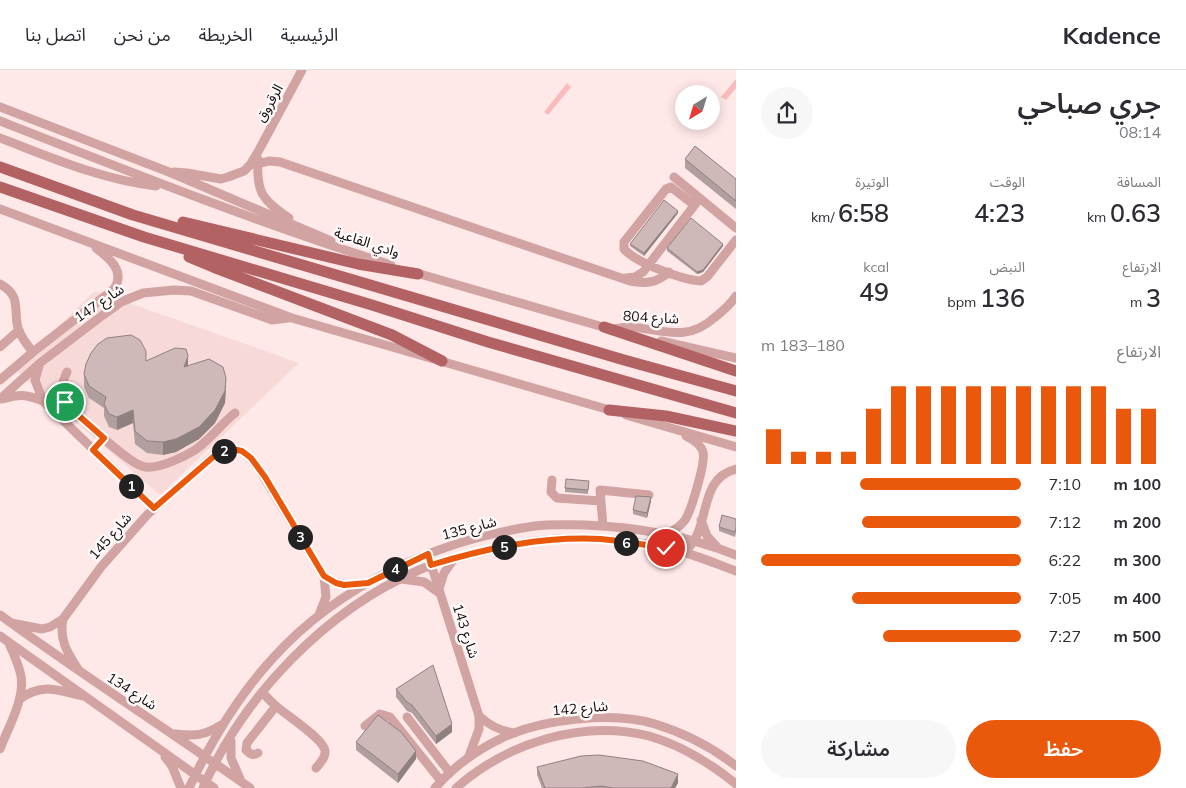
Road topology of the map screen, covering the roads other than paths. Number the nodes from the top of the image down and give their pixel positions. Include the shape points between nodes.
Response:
1 (302, 70) edge
2 (0, 107) edge
3 (0, 121) edge
4 (0, 138) edge
5 (259, 150) junction
6 (258, 164) junction
7 (0, 167) edge
8 (168, 172) junction
9 (674, 178) dead end
10 (0, 187) edge
11 (171, 188) junction
12 (98, 202) junction
13 (697, 202) junction
14 (0, 209) edge
15 (736, 228) edge
16 (308, 230) junction
17 (144, 237) junction
18 (736, 240) edge
19 (90, 243) junction
20 (368, 258) junction
21 (647, 265) junction
22 (669, 272) junction
23 (418, 274) junction
24 (621, 278) junction
25 (0, 284) edge
26 (736, 296) edge
27 (292, 318) junction
28 (608, 328) junction
29 (18, 330) junction
30 (0, 347) edge
31 (33, 352) junction
32 (736, 358) edge
33 (442, 361) junction
34 (40, 363) junction
35 (736, 371) edge
36 (67, 372) dead end
37 (0, 380) edge
38 (736, 392) edge
39 (0, 399) edge
40 (42, 401) junction
41 (609, 410) junction
42 (235, 413) dead end
43 (736, 413) edge
44 (675, 430) junction
45 (736, 431) edge
46 (104, 438) junction
47 (736, 447) edge
48 (93, 450) junction
49 (736, 469) edge
50 (552, 480) dead end
51 (649, 495) edge
52 (601, 501) junction
53 (154, 508) junction
54 (701, 520) junction
55 (603, 526) junction
56 (666, 534) junction
57 (695, 541) junction
58 (719, 549) junction
59 (683, 552) junction
60 (428, 554) junction
61 (736, 555) edge
62 (454, 558) junction
63 (431, 565) junction
64 (736, 571) edge
65 (324, 576) junction
66 (401, 578) junction
67 (368, 583) junction
68 (438, 592) junction
69 (0, 615) edge
70 (319, 616) junction
71 (63, 619) junction
72 (11, 623) junction
73 (0, 636) edge
74 (8, 642) junction
75 (82, 674) junction
76 (262, 692) junction
77 (88, 697) junction
78 (20, 699) junction
79 (276, 706) junction
80 (407, 716) dead end
81 (479, 716) junction
82 (224, 723) junction
83 (365, 726) dead end
84 (515, 733) junction
85 (173, 734) junction
86 (232, 736) junction
87 (158, 747) junction
88 (0, 749) edge
89 (258, 753) dead end
90 (204, 757) junction
91 (469, 757) junction
92 (216, 765) junction
93 (736, 766) edge
94 (316, 768) dead end
95 (450, 773) junction
96 (195, 775) junction
97 (736, 784) edge
98 (438, 785) edge
99 (208, 786) edge
100 (246, 786) edge
101 (181, 788) edge
102 (189, 788) edge
103 (456, 788) edge

1 - 5 street, الرقروق
2 - 8 street
3 - 11 street, وادي القاعية
4 - 11 street via 69,164
5 - 6 street, الرقروق
5 - 8 street, الرقروق via 250,166 228,178
6 - 16 street, الرقروق via 259,188 265,199
6 - 24 street via 280,162
7 - 12 main road
8 - 16 street
9 - 13 street
10 - 17 main road
11 - 20 street, وادي القاعية
12 - 23 main road via 358,264
12 - 38 main road
13 - 15 street
13 - 21 street
13 - 21 street via 670,186 660,195 623,243 626,251
14 - 19 street
16 - 20 street
17 - 33 main road via 213,267 392,335
17 - 43 main road via 488,342
18 - 22 street via 701,281
19 - 27 street
19 - 31 street, شارع 147 via 112,261 118,272 117,285
20 - 23 street, وادي القاعية
21 - 22 street
21 - 24 street via 640,274
22 - 24 street via 652,283
23 - 28 street, وادي القاعية
25 - 29 street via 16,302
26 - 28 street, شارع 804 via 708,324 694,330 666,333 630,327
27 - 33 street
27 - 34 street, شارع 147 via 272,320 191,291 145,292 121,302
28 - 32 street, وادي القاعية
28 - 35 main road
29 - 30 street
29 - 31 street
31 - 37 street, شارع 147
33 - 41 street
34 - 39 street, شارع 147
34 - 40 street via 35,380
36 - 46 street via 62,387 65,402
39 - 40 street via 21,394
40 - 48 street
41 - 44 street
41 - 45 main road via 666,416
42 - 46 street via 196,449 156,467 131,462
44 - 47 street
44 - 56 street via 698,444 703,459 685,519
46 - 48 street
48 - 53 street
49 - 54 street via 718,478
50 - 52 street via 551,492 557,498
51 - 52 street via 602,490 599,492
52 - 55 street
53 - 65 street, شارع 145 via 214,455 237,449 246,453 261,471
53 - 71 street, شارع 145 via 101,568
54 - 57 street
54 - 58 street via 707,536
55 - 56 street, شارع 135
55 - 60 street, شارع 135 via 537,526 469,540
56 - 57 street, شارع 135
57 - 58 street, شارع 135
57 - 59 street
58 - 61 street, شارع 135
59 - 62 street, شارع 135 via 602,539 570,539 523,542
59 - 64 street, شارع 135
60 - 63 street, شارع 143
60 - 67 street, شارع 135
62 - 63 street, شارع 135
62 - 68 street via 444,573
63 - 66 street, شارع 135
63 - 68 street, شارع 143
65 - 67 street via 344,585
65 - 70 street via 326,597
66 - 68 street via 424,582
66 - 76 street, شارع 135 via 335,620 282,668
67 - 70 street, شارع 135
68 - 81 street, شارع 143
69 - 72 street, شارع 134
70 - 82 street, شارع 135 via 273,658
71 - 72 street, شارع 145 via 42,629
71 - 75 street via 63,643
72 - 75 street, شارع 134
73 - 74 street
74 - 77 street
74 - 78 street via 21,675
75 - 85 street, شارع 134
76 - 79 street
76 - 86 street, شارع 135
77 - 78 street via 45,688 31,691
77 - 87 street
78 - 88 street
79 - 89 street via 247,744 249,754
79 - 94 street via 315,736 324,747 325,756
80 - 95 street
81 - 84 street via 494,728
81 - 91 street, شارع 143 via 479,729
82 - 85 street via 209,733
82 - 90 street, شارع 135
83 - 98 street via 380,714 390,717
84 - 91 street, شارع 142
84 - 93 street, شارع 142 via 579,719 631,720 683,734
85 - 90 street, شارع 134
86 - 92 street, شارع 135
86 - 100 street via 231,758
87 - 96 street
87 - 101 street via 172,766
90 - 92 street, شارع 134
90 - 96 street, شارع 135
91 - 95 street, شارع 142
92 - 99 street, شارع 135
92 - 100 street, شارع 134
95 - 98 street, شارع 142
96 - 99 street
96 - 102 street, شارع 135
97 - 103 street, شارع 142 via 702,759 678,747 649,736 602,731 551,737 530,744 500,758

